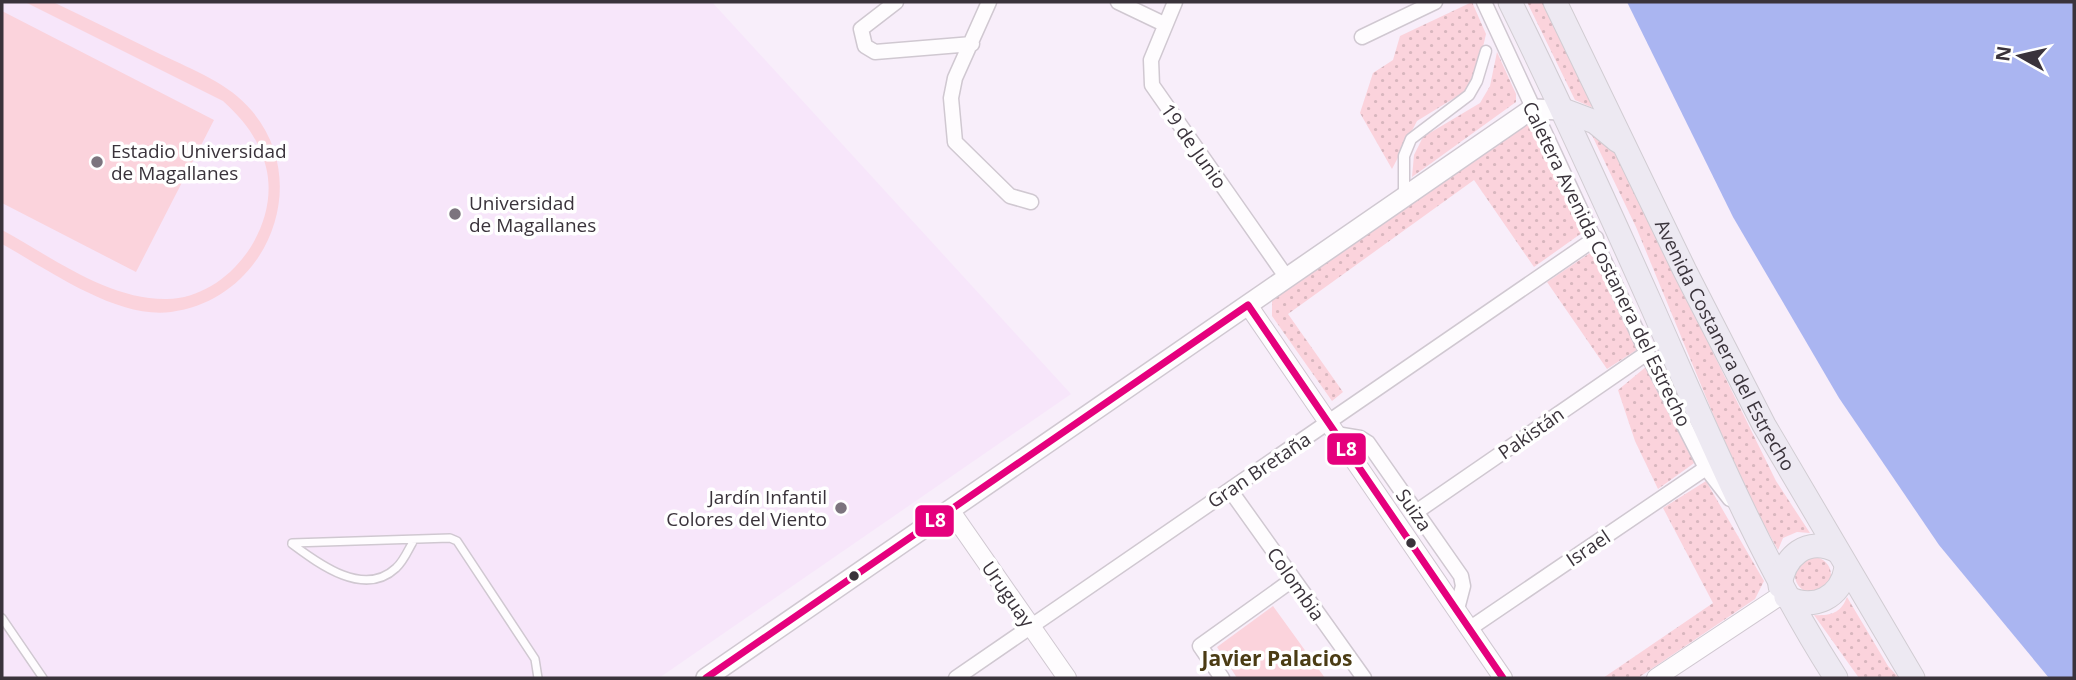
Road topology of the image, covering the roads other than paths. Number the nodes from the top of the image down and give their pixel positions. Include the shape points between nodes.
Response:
1 (896, 2) edge
2 (989, 2) edge
3 (1118, 2) edge
4 (1175, 2) edge
5 (1435, 2) edge
6 (1485, 2) edge
7 (1510, 2) edge
8 (1555, 2) edge
9 (1164, 24) junction
10 (1362, 37) dead end
11 (972, 44) junction
12 (1486, 51) dead end
13 (1532, 109) junction
14 (1563, 110) junction
15 (1627, 152) junction
16 (1404, 196) junction
17 (1031, 202) dead end
18 (1596, 238) junction
19 (1287, 278) junction
20 (1248, 305) junction
21 (1647, 353) junction
22 (1332, 428) junction
23 (1706, 468) junction
24 (1230, 490) junction
25 (950, 510) junction
26 (1416, 512) junction
27 (1745, 518) junction
28 (414, 540) junction
29 (1842, 559) junction
30 (1292, 580) junction
31 (1783, 592) junction
32 (1457, 609) junction
33 (2, 618) edge
34 (1031, 627) junction
35 (1469, 629) junction
36 (43, 678) edge
37 (538, 678) edge
38 (706, 678) edge
39 (956, 678) edge
40 (1067, 678) edge
41 (1222, 678) edge
42 (1364, 678) edge
43 (1503, 678) edge
44 (1656, 678) edge
45 (1836, 678) edge
46 (1913, 678) edge

1 - 11 street via 862,29 865,46 875,52
2 - 11 street
3 - 9 street
4 - 9 street, 19 de Junio
5 - 10 street
6 - 13 street, Caletera Avenida Costanera del Estrecho
7 - 14 main road
8 - 15 main road, Avenida Costanera del Estrecho
9 - 19 street, 19 de Junio via 1151,60 1153,85
11 - 17 street via 955,78 951,98 955,142 1010,196
12 - 16 street via 1468,95 1411,139 1404,156
13 - 14 main road
13 - 16 main road
13 - 18 street, Caletera Avenida Costanera del Estrecho
14 - 15 main road via 1595,122
14 - 27 main road
15 - 29 main road, Avenida Costanera del Estrecho via 1764,425
16 - 19 main road
18 - 21 street, Caletera Avenida Costanera del Estrecho
18 - 22 street, Gran Bretaña
19 - 20 main road
20 - 22 street, Suiza
20 - 25 main road
21 - 23 street, Caletera Avenida Costanera del Estrecho
21 - 26 street, Pakistán
22 - 24 street, Gran Bretaña
22 - 26 street, Suiza via 1367,443
22 - 32 street, Suiza
23 - 27 street, Caletera Avenida Costanera del Estrecho
23 - 35 street, Israel
24 - 30 street, Colombia
24 - 34 street, Gran Bretaña
25 - 34 street, Uruguay
25 - 38 main road
26 - 32 street, Suiza via 1461,576
27 - 31 main road
28 - 28 lane via 305,543 292,543 329,571 373,579 396,568
28 - 37 lane via 450,538 462,545 535,659
29 - 31 main road via 1841,585 1829,598 1810,603
29 - 31 main road via 1822,545 1798,551 1787,562
29 - 46 main road, Avenida Costanera del Estrecho
30 - 41 street via 1200,646
30 - 42 street, Colombia
31 - 44 street
31 - 45 main road
32 - 35 street, Suiza
33 - 36 lane
34 - 39 street, Gran Bretaña
34 - 40 street, Uruguay
35 - 43 street, Suiza

